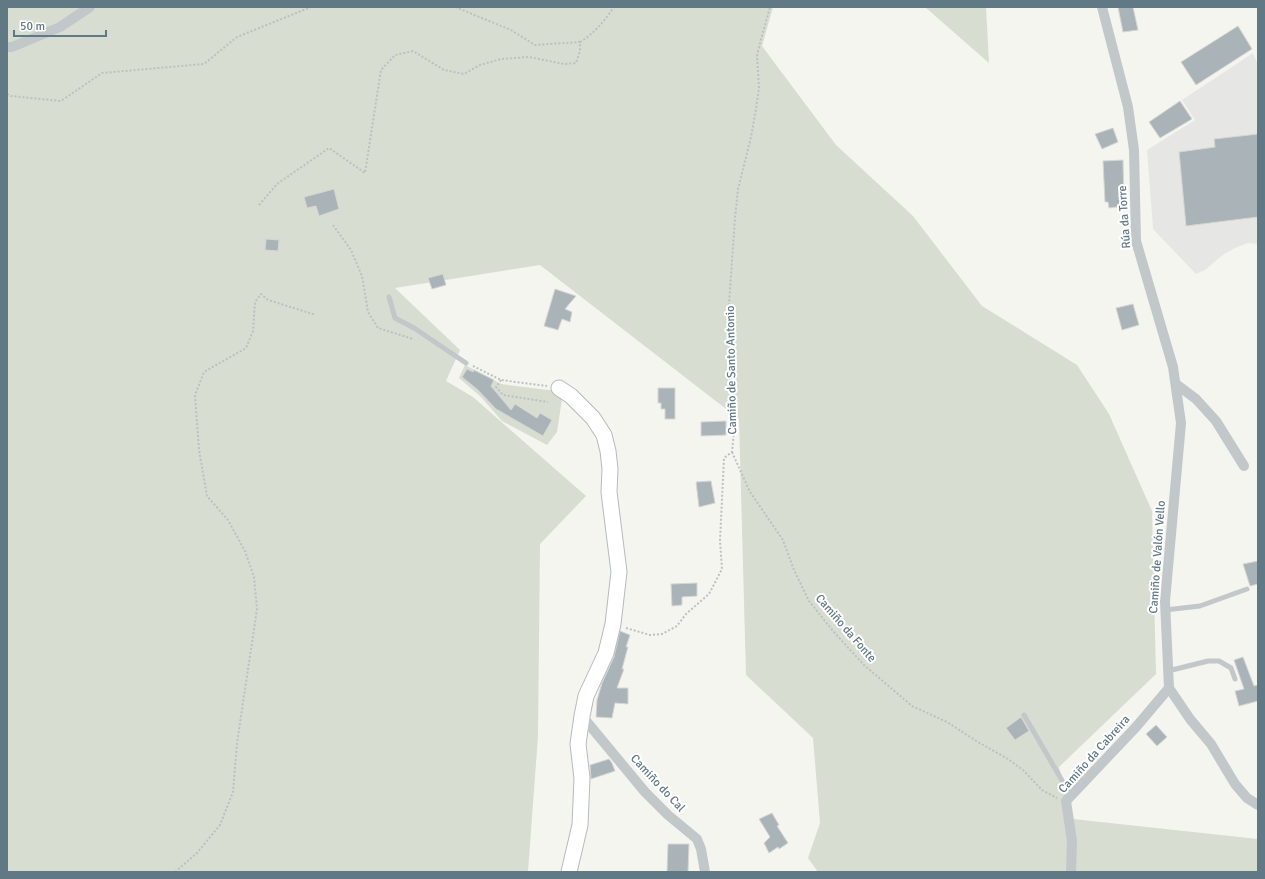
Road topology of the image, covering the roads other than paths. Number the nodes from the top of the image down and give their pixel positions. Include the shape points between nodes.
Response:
1 (90, 7) edge
2 (1102, 7) edge
3 (7, 47) edge
4 (389, 297) dead end
5 (466, 363) dead end
6 (1176, 384) junction
7 (559, 388) road end
8 (1181, 422) joint
9 (1244, 466) dead end
10 (1247, 589) dead end
11 (1166, 610) junction
12 (1168, 670) junction
13 (1235, 680) dead end
14 (1168, 688) junction
15 (1024, 715) dead end
16 (582, 716) junction
17 (1069, 798) junction
18 (1258, 805) edge
19 (569, 872) edge
20 (705, 872) edge
21 (1071, 872) edge

1 - 3 street via 60,27 12,48
2 - 6 street, Rúa da Torre via 1128,107 1134,150 1136,241
4 - 5 lane via 396,318
6 - 8 street, Rúa da Torre
6 - 9 street via 1196,398 1216,420
7 - 16 street via 593,418 604,435 610,469 609,492 619,572 613,624 606,653 586,696
8 - 11 street, Camiño de Valón Vello
10 - 11 lane via 1200,606
11 - 12 street, Camiño de Valón Vello
12 - 13 lane via 1219,661 1230,668
12 - 14 street, Camiño de Valón Vello
14 - 17 street, Camiño da Cabreira via 1136,727
14 - 18 street via 1211,744 1234,784
15 - 17 lane
16 - 19 street via 578,744 582,778 580,825
16 - 20 street, Camiño do Cal via 645,792 697,839
17 - 21 street, Camiño da Cabreira

